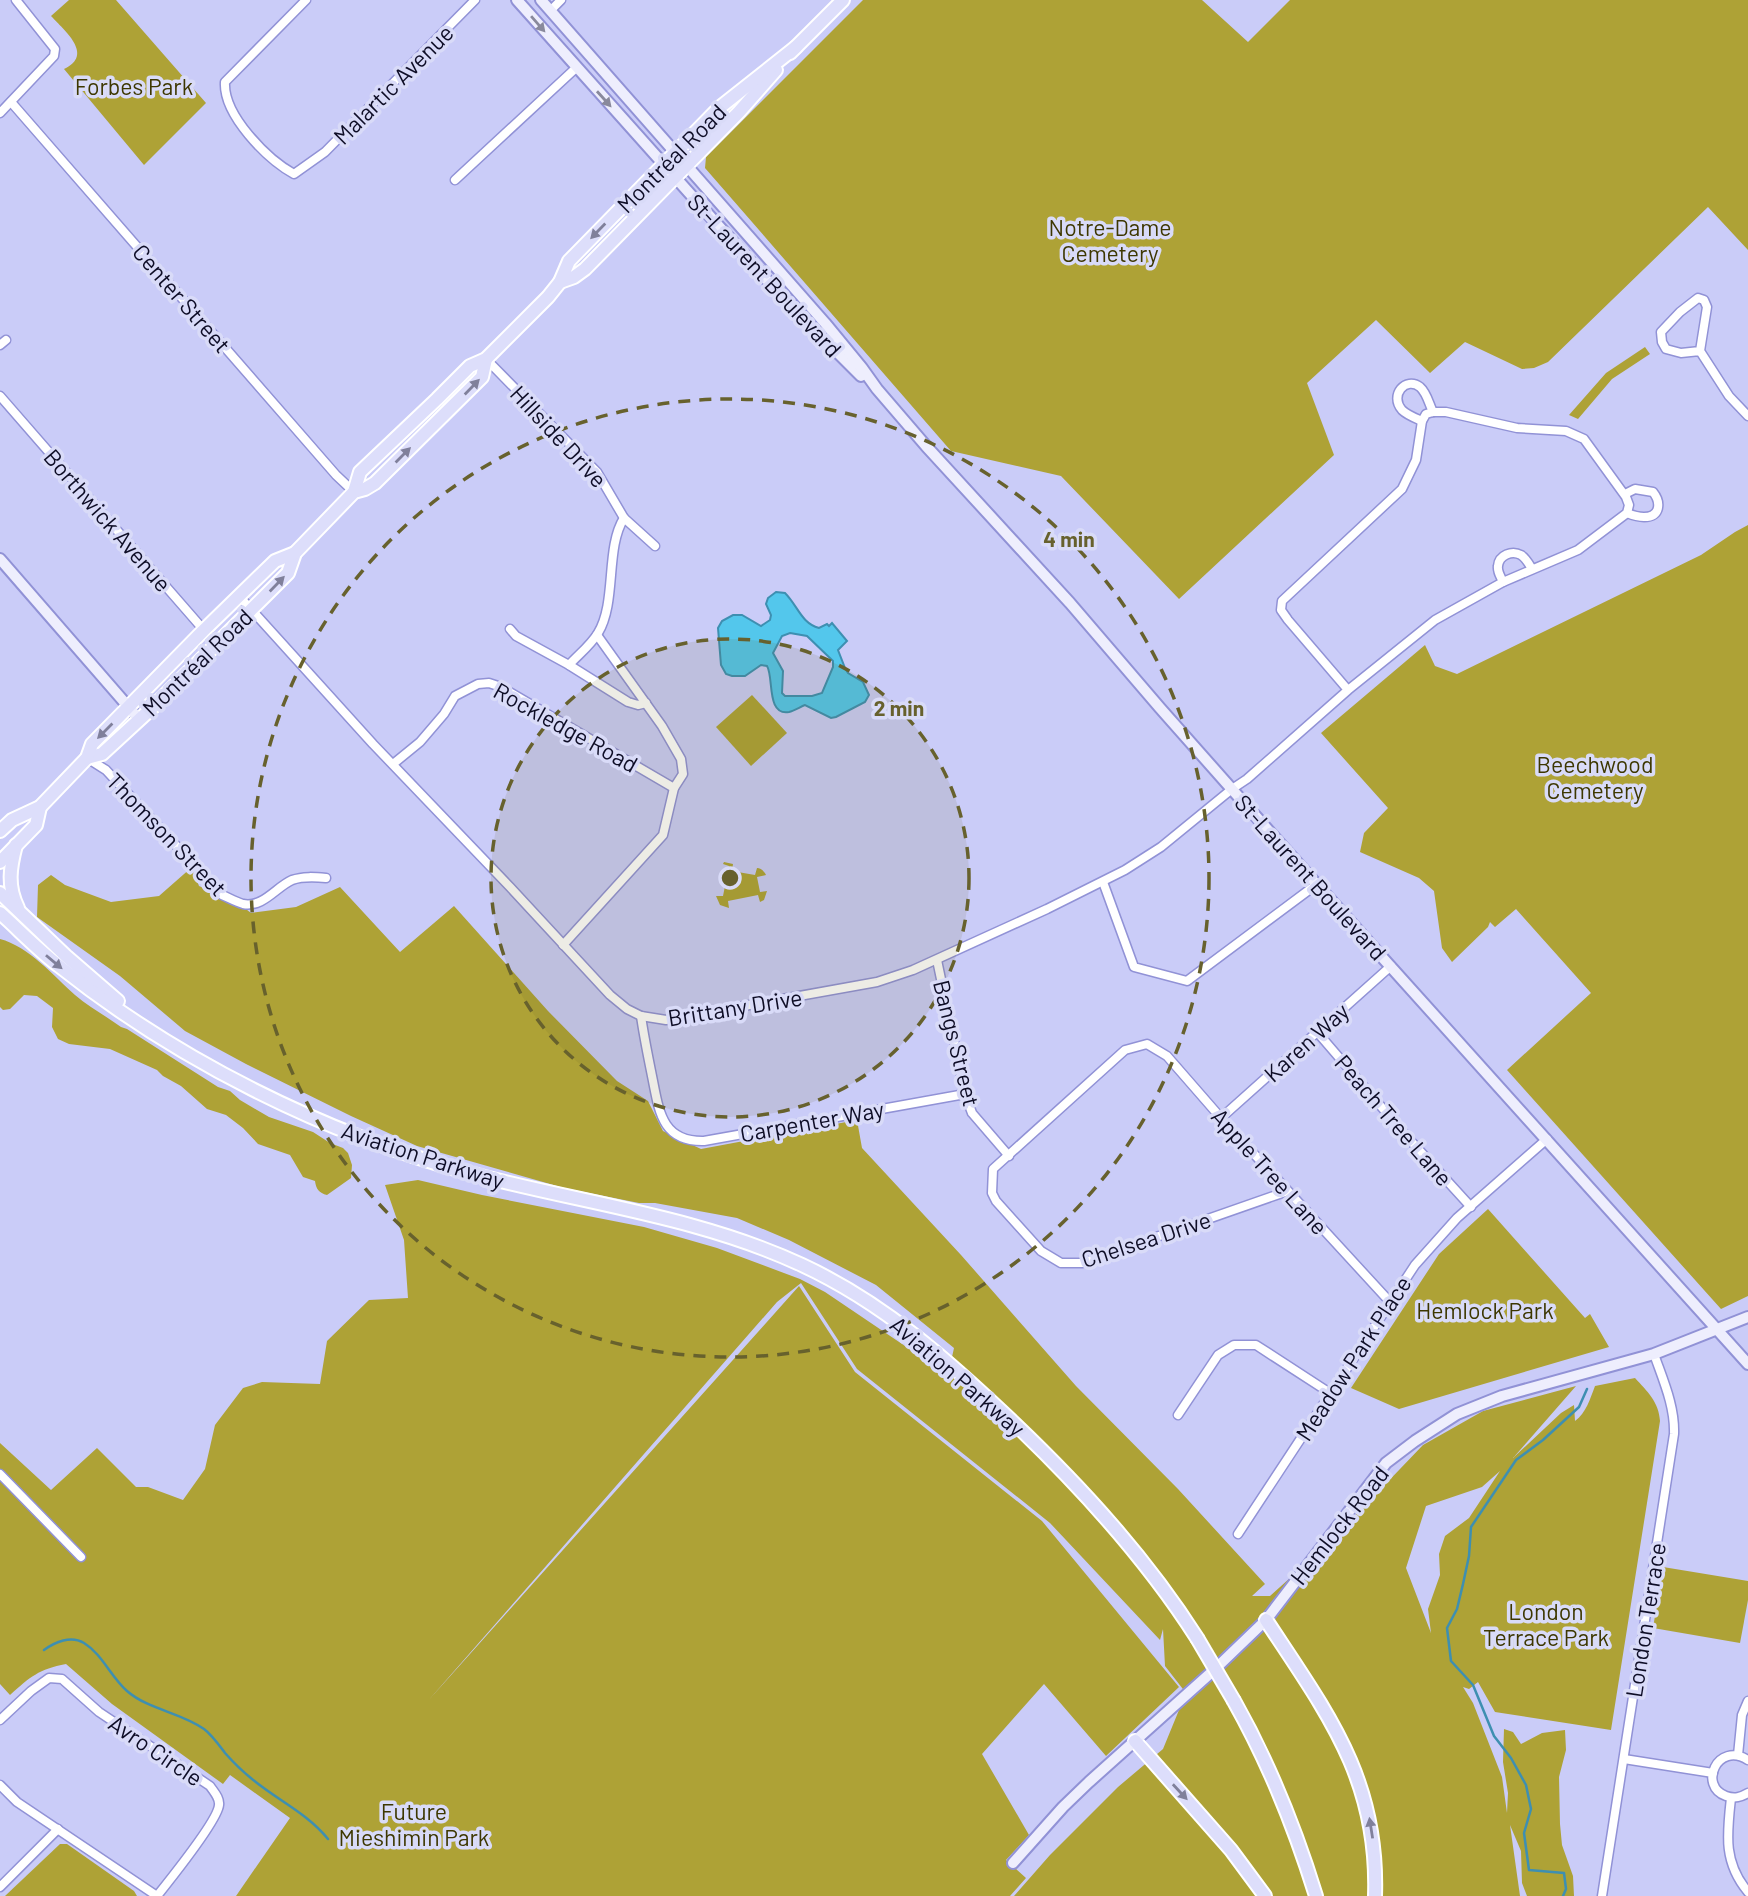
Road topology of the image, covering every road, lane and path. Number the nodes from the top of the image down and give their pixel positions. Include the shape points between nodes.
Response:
1 (16, 0) edge
2 (306, 0) edge
3 (475, 0) edge
4 (517, 0) edge
5 (541, 0) edge
6 (561, 0) edge
7 (843, 0) edge
8 (551, 10) junction
9 (796, 47) junction
10 (577, 68) junction
11 (11, 102) junction
12 (0, 113) edge
13 (675, 152) junction
14 (663, 165) junction
15 (685, 165) junction
16 (674, 177) junction
17 (455, 180) dead end
18 (760, 249) junction
19 (749, 259) junction
20 (560, 282) junction
21 (1700, 351) junction
22 (486, 359) junction
23 (877, 389) junction
24 (0, 396) edge
25 (1433, 412) junction
26 (1748, 416) edge
27 (1422, 421) junction
28 (354, 492) junction
29 (1625, 494) junction
30 (1626, 513) junction
31 (624, 518) junction
32 (655, 546) dead end
33 (295, 553) junction
34 (0, 559) edge
35 (1532, 569) junction
36 (1503, 582) junction
37 (239, 596) junction
38 (251, 609) junction
39 (510, 629) dead end
40 (203, 631) junction
41 (597, 635) junction
42 (216, 644) junction
43 (569, 665) junction
44 (1348, 690) junction
45 (646, 703) junction
46 (129, 707) junction
47 (139, 719) junction
48 (87, 758) junction
49 (393, 764) junction
50 (674, 788) junction
51 (1232, 789) junction
52 (40, 807) junction
53 (1, 830) edge
54 (16, 845) junction
55 (0, 862) edge
56 (326, 878) dead end
57 (1102, 881) junction
58 (1317, 884) junction
59 (0, 893) edge
60 (1, 914) edge
61 (22, 914) junction
62 (563, 945) junction
63 (937, 960) junction
64 (1391, 966) junction
65 (641, 1016) junction
66 (1318, 1033) junction
67 (1147, 1044) joint
68 (183, 1050) junction
69 (965, 1094) junction
70 (1221, 1118) junction
71 (1547, 1139) junction
72 (1009, 1156) junction
73 (1288, 1191) junction
74 (1471, 1207) junction
75 (1390, 1302) junction
76 (1748, 1317) edge
77 (1717, 1328) junction
78 (1654, 1354) junction
79 (1748, 1364) edge
80 (1330, 1393) junction
81 (1178, 1415) dead end
82 (0, 1474) edge
83 (1238, 1534) dead end
84 (80, 1557) dead end
85 (1266, 1620) junction
86 (1748, 1701) edge
87 (0, 1720) edge
88 (1135, 1741) junction
89 (1738, 1755) junction
90 (1624, 1759) junction
91 (1748, 1760) edge
92 (1713, 1773) junction
93 (0, 1785) edge
94 (1748, 1793) edge
95 (1731, 1798) junction
96 (58, 1829) junction
97 (1013, 1863) dead end
98 (0, 1887) edge
99 (1748, 1892) edge
100 (1604, 1894) edge
101 (158, 1896) edge
102 (1265, 1896) edge
103 (1316, 1896) edge
104 (1375, 1896) edge

1 - 11 street via 55,49 54,56
2 - 3 street, Malartic Avenue via 236,69 225,82 224,92 234,116 271,158 295,174 325,152
4 -> 10 main road, St-Laurent Boulevard
5 - 8 main road, St-Laurent Boulevard
6 - 8 street
7 - 9 main road, Montréal Road
8 - 13 main road, St-Laurent Boulevard
9 - 13 main road, Montréal Road via 719,108
9 - 15 main road, Montréal Road
10 -> 14 main road, St-Laurent Boulevard
10 - 17 street
11 - 12 street
11 - 28 street, Center Street
13 - 14 main road, Montréal Road
13 - 15 main road, St-Laurent Boulevard
14 - 16 main road, St-Laurent Boulevard
14 -> 20 main road, Montréal Road via 569,261
15 - 16 main road, Montréal Road
15 - 18 main road, St-Laurent Boulevard
16 - 19 main road, St-Laurent Boulevard
16 - 20 main road, Montréal Road via 585,269
18 - 19 main road
18 - 23 main road, St-Laurent Boulevard
19 - 23 main road, St-Laurent Boulevard via 782,298
20 - 22 main road, Montréal Road
21 - 21 street via 1666,349 1661,332 1699,298 1707,307
21 - 26 street
22 - 28 main road, Montréal Road via 470,366 360,472
28 -> 22 main road, Montréal Road via 376,483 449,411 482,377
22 - 31 street, Hillside Drive via 597,472
23 - 51 main road, St-Laurent Boulevard
24 - 40 street, Borthwick Avenue
25 - 27 street
25 - 27 street via 1421,387 1414,383 1401,388 1397,394 1400,408
25 - 29 street via 1517,428 1566,431 1584,439
27 - 44 street via 1416,460 1402,489 1282,600 1287,620
28 - 33 main road, Montréal Road
29 - 30 street
29 - 30 street via 1635,489 1653,492 1659,505 1650,516
30 - 35 street, Brittany Drive via 1578,550
31 - 32 street, Hillside Drive
31 - 41 street via 618,528 603,624
33 - 37 main road, Montréal Road via 275,561
38 -> 33 main road, Montréal Road via 288,573
34 - 46 main road
35 - 36 street, Brittany Drive
35 - 36 street via 1522,556 1507,554 1498,563
36 - 44 street, Brittany Drive via 1435,620
37 - 38 street, Brittany Drive
37 - 40 main road, Montréal Road
38 - 42 main road, Montréal Road
38 - 49 street, Brittany Drive
39 - 43 street
40 - 42 street, Borthwick Avenue
40 - 46 main road, Montréal Road
41 - 43 street
41 - 45 street
42 - 47 main road, Montréal Road
43 - 45 street via 628,702
44 - 51 street, Brittany Drive
45 - 50 street via 681,759 683,774
46 - 47 main road
46 -> 48 main road, Montréal Road via 92,744
47 - 48 main road, Montréal Road via 102,754
48 - 52 main road, Montréal Road
48 - 56 street, Thomson Street via 106,770 222,895 253,904 300,877
49 - 50 street, Rockledge Road via 420,742 455,696 489,683
49 - 62 street, Brittany Drive
50 - 62 street via 663,835
51 - 57 street, Brittany Drive via 1161,847
51 - 58 main road, St-Laurent Boulevard
52 - 53 main road, Montréal Road
52 - 54 main road, Montréal Road via 36,825
54 - 55 main road, Montréal Road
54 - 61 main road via 9,878
57 - 58 street via 1134,967 1186,981
57 - 63 street, Brittany Drive
58 - 64 main road, St-Laurent Boulevard
59 - 61 main road, Aviation Parkway
60 -> 68 main road, Aviation Parkway via 84,986
61 - 68 main road, Aviation Parkway via 111,995
62 - 65 street, Brittany Drive via 610,995
63 - 65 street, Brittany Drive via 877,982 733,1010 666,1020
63 - 69 street, Bangs Street
64 - 66 street, Karen Way
64 - 71 main road, St-Laurent Boulevard
65 - 69 street, Carpenter Way via 658,1109 671,1131 693,1141
66 - 70 street, Karen Way
66 - 74 street, Peach Tree Lane
67 - 70 street, Apple Tree Lane via 1167,1056
67 - 72 street, Chelsea Drive via 1125,1050
68 - 103 main road, Aviation Parkway, bridge via 295,1110 386,1147 491,1179 703,1228 767,1249 837,1283 929,1345 1049,1456 1131,1547 1177,1608 1251,1733 1281,1797
69 - 72 street, Bangs Street via 972,1113
70 - 73 street, Apple Tree Lane
71 - 74 street, Meadow Park Place
71 - 77 main road, St-Laurent Boulevard
72 - 73 street, Chelsea Drive via 993,1169 992,1193 1041,1251 1061,1263 1082,1263
73 - 75 street, Apple Tree Lane
74 - 75 street, Meadow Park Place via 1415,1265
75 - 80 street, Meadow Park Place
76 - 77 main road, Hemlock Road
77 - 78 main road, Hemlock Road
77 - 79 main road, St-Laurent Boulevard
78 - 85 main road, Hemlock Road via 1502,1396 1457,1414 1415,1441 1386,1463
78 - 90 street, London Terrace via 1672,1407 1674,1434
80 - 81 street via 1256,1345 1234,1345 1218,1355
80 - 83 street, Meadow Park Place
82 - 84 street
85 - 88 main road, Hemlock Road
104 -> 85 main road via 1370,1826 1356,1774 1335,1727
86 - 89 street
87 - 101 street, Avro Circle via 50,1678 62,1679 99,1712 210,1786 219,1805 216,1815
88 - 97 main road, Hemlock Road via 1063,1807
88 -> 102 main road via 1226,1844
89 - 91 street
89 - 92 street via 1722,1759
90 - 92 street
90 - 100 street, London Terrace
92 - 95 street via 1716,1788
93 - 96 street
94 - 95 street
95 - 99 street via 1729,1854
96 - 98 street
96 - 101 street

